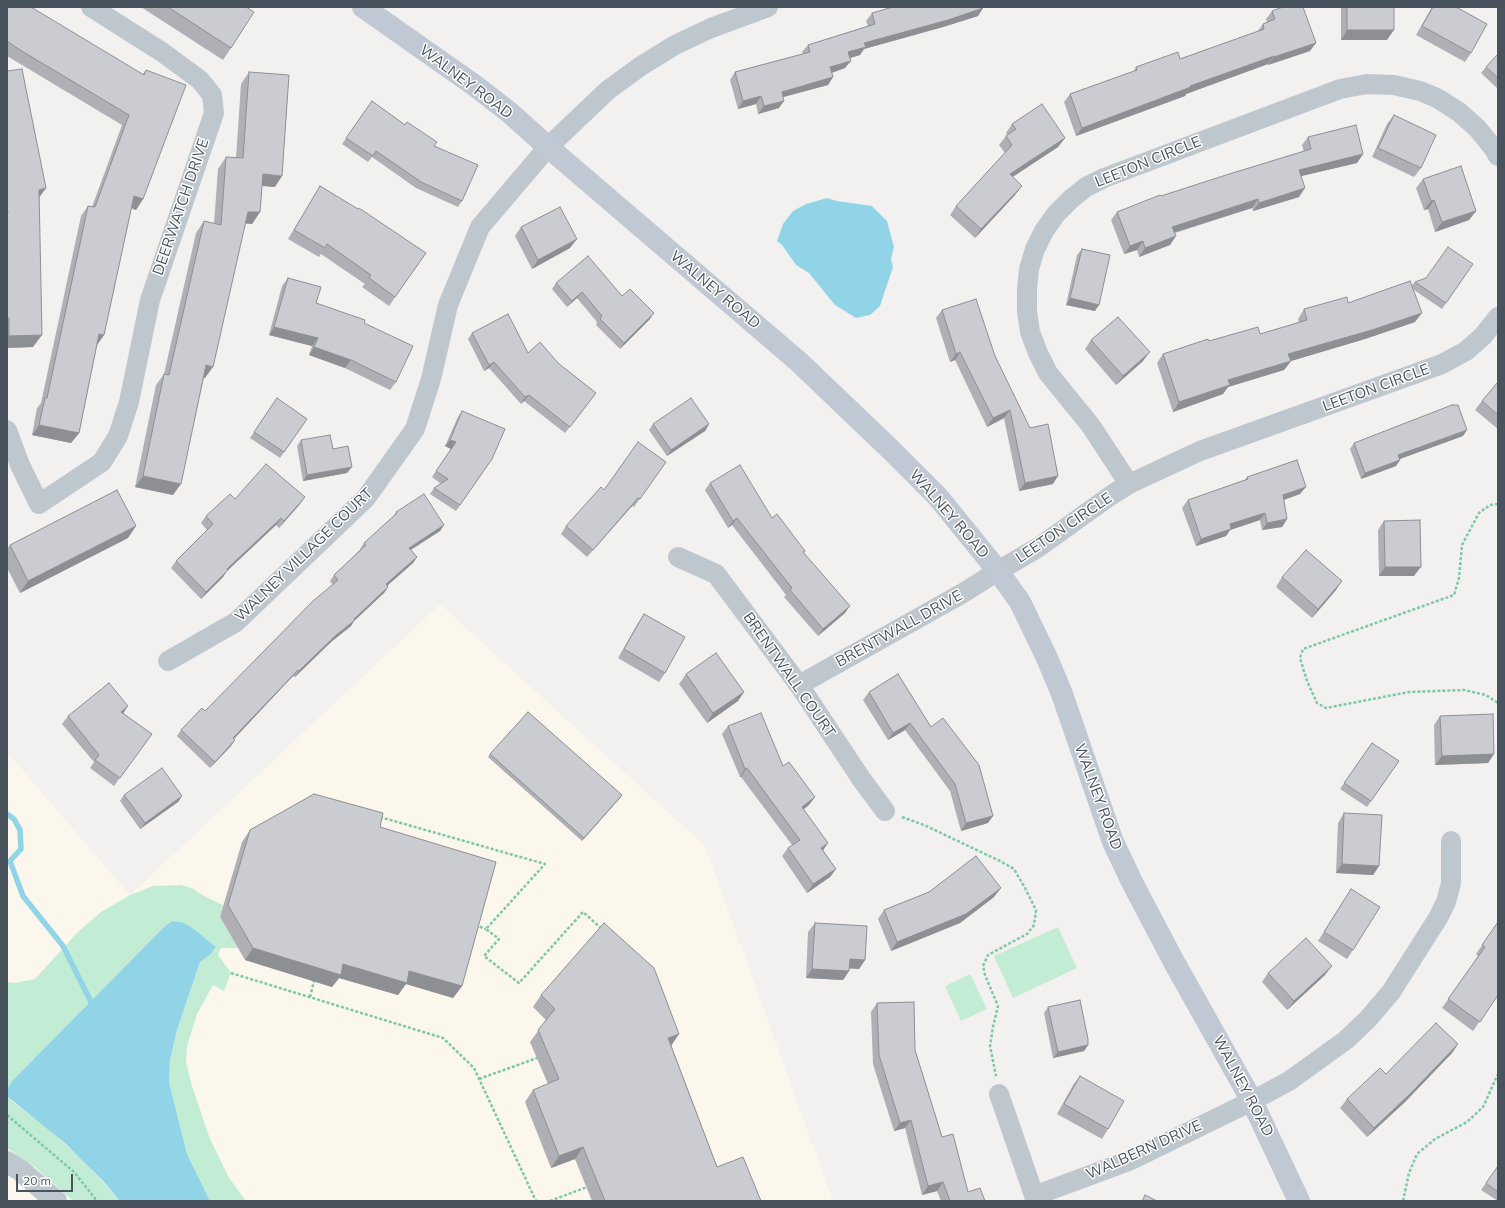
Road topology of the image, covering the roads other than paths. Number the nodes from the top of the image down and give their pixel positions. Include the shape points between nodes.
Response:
1 (91, 7) edge
2 (363, 7) edge
3 (768, 7) edge
4 (548, 147) junction
5 (1498, 156) edge
6 (1498, 316) edge
7 (7, 430) edge
8 (1129, 484) junction
9 (678, 557) dead end
10 (998, 571) junction
11 (168, 661) dead end
12 (799, 685) junction
13 (885, 811) road end
14 (1451, 841) dead end
15 (999, 1094) road end
16 (1252, 1101) junction
17 (7, 1162) edge
18 (1035, 1199) edge
19 (56, 1201) edge
20 (1299, 1201) edge

1 - 7 street, DEERWATCH DRIVE via 162,52 200,80 212,95 214,113 150,300 129,402 118,436 102,462 38,504
2 - 4 main road, WALNEY ROAD via 474,85
3 - 4 street, WALNEY VILLAGE COURT via 705,31 675,45 641,66 608,90
4 - 10 main road, WALNEY ROAD via 799,362 938,498
4 - 11 street, WALNEY VILLAGE COURT via 480,227 448,305 431,379 415,429 366,498 236,622
5 - 8 street, LEETON CIRCLE via 1478,129 1459,112 1437,98 1394,85 1367,84 1340,89 1104,178 1070,199 1044,231 1029,269 1027,311 1030,332 1048,372 1091,426
6 - 8 street, LEETON CIRCLE via 1483,336 1466,351 1442,364 1200,451
8 - 10 street, LEETON CIRCLE via 1040,547
9 - 12 street, BRENTWALL COURT via 716,574
10 - 12 street, BRENTWALL DRIVE
10 - 16 main road, WALNEY ROAD via 1020,602 1047,658 1113,842 1133,884
12 - 13 street, BRENTWALL COURT
14 - 16 street, WALBERN DRIVE via 1451,883 1446,902 1391,992 1346,1040 1289,1080
15 - 18 street
16 - 18 street, WALBERN DRIVE via 1131,1160
16 - 20 main road, WALNEY ROAD
17 - 19 street

